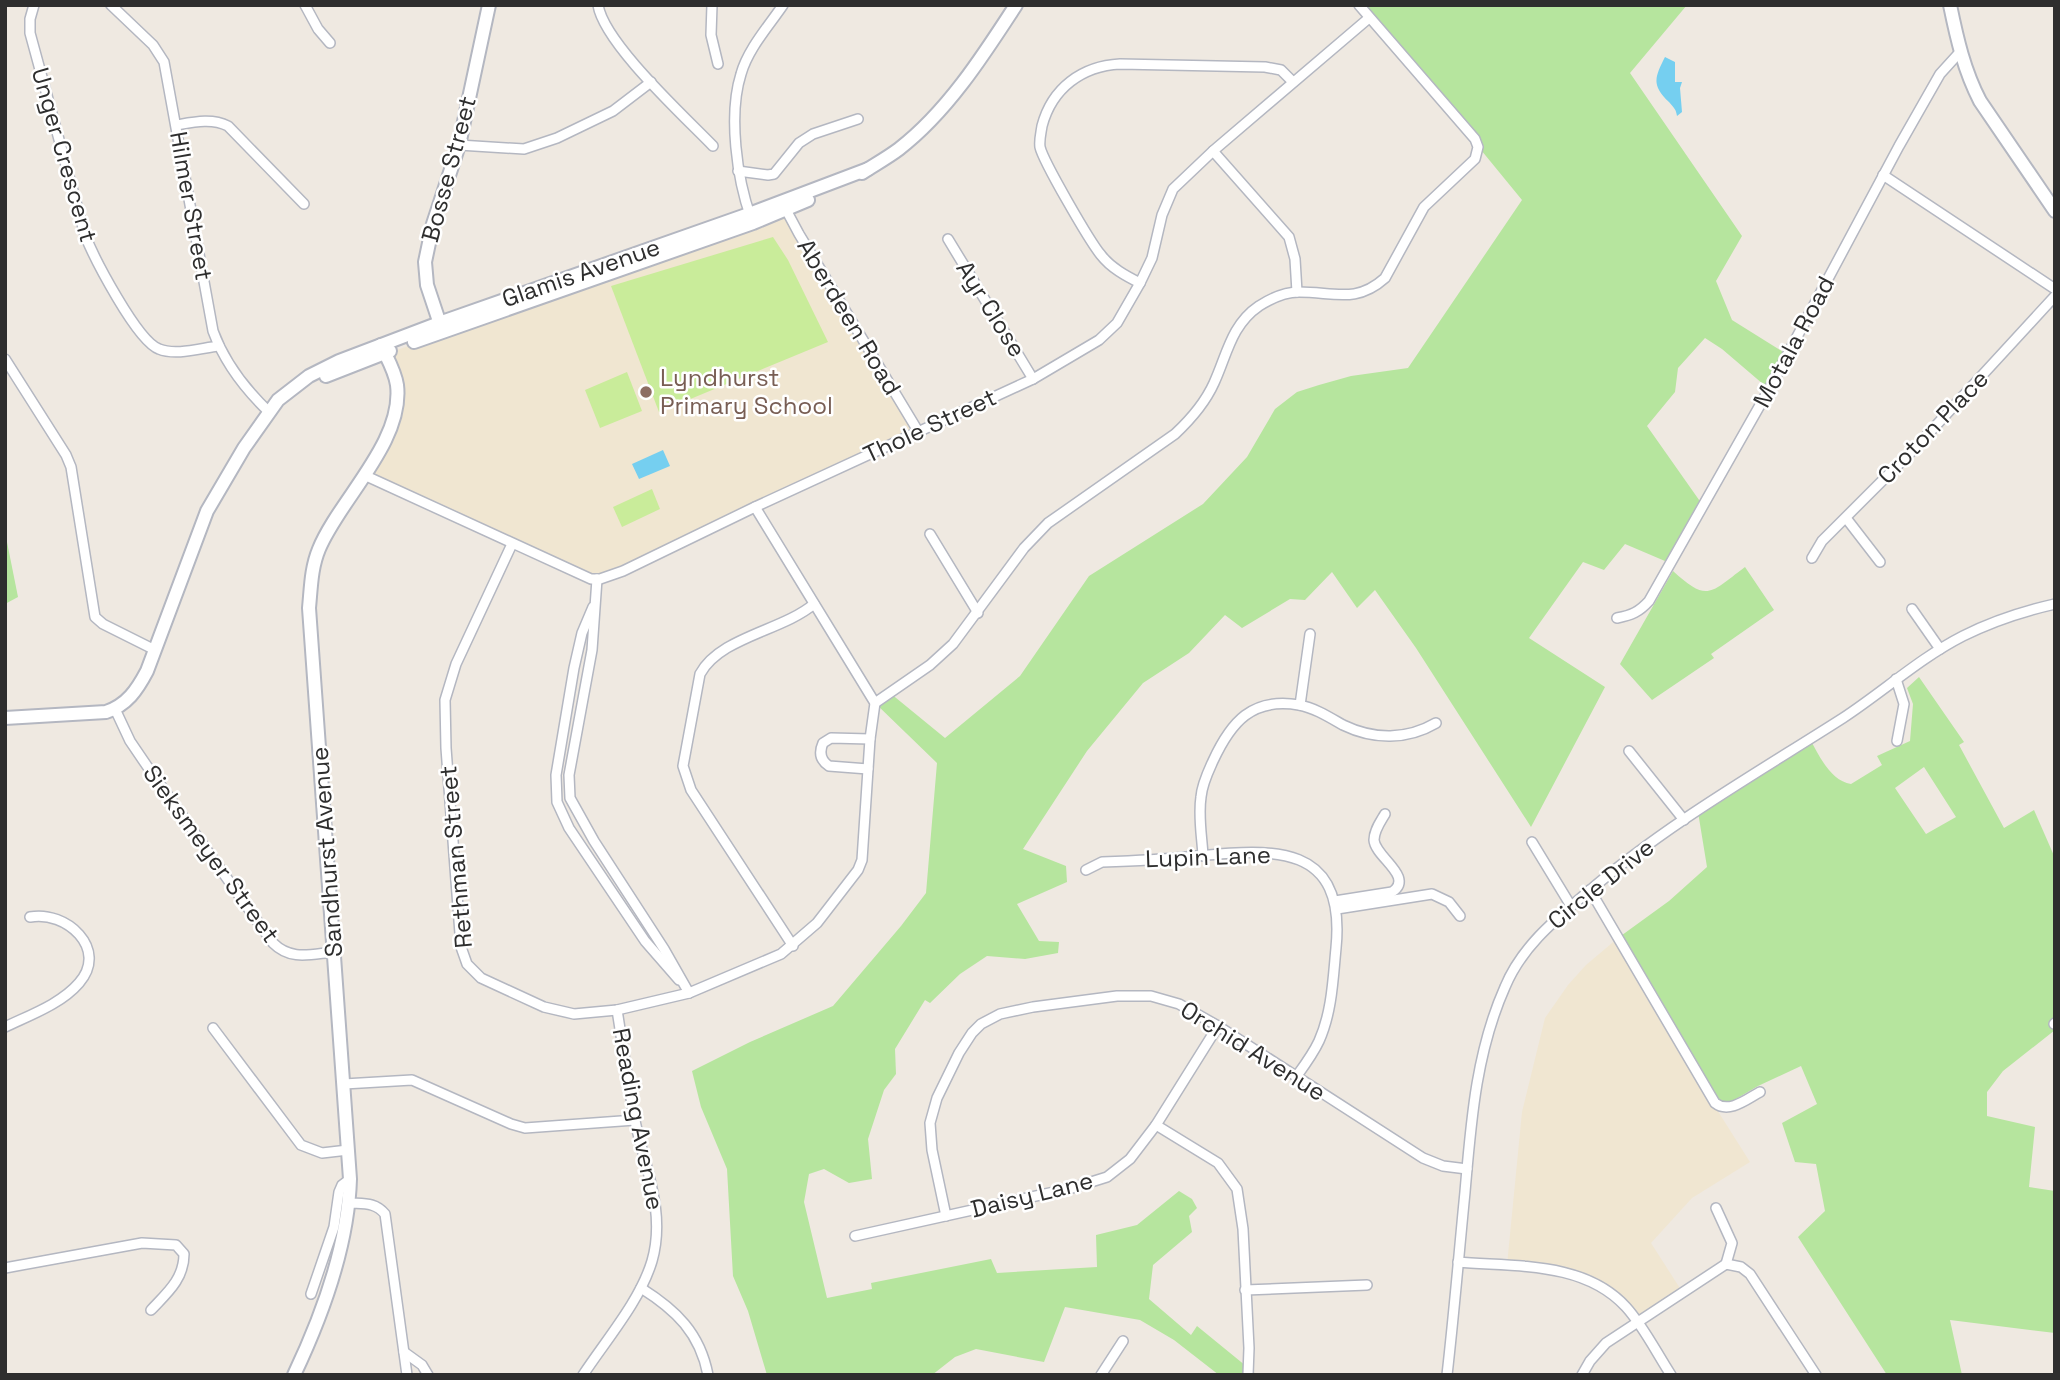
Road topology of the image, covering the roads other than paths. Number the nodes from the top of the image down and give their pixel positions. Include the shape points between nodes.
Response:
1 (34, 5) edge
2 (111, 5) edge
3 (305, 5) edge
4 (489, 5) edge
5 (598, 5) edge
6 (712, 5) edge
7 (783, 5) edge
8 (1016, 5) edge
9 (1359, 5) edge
10 (1950, 5) edge
11 (1370, 18) junction
12 (330, 43) dead end
13 (1960, 52) junction
14 (718, 64) dead end
15 (651, 82) junction
16 (1293, 82) junction
17 (858, 119) dead end
18 (177, 125) junction
19 (459, 145) junction
20 (713, 146) dead end
21 (1213, 151) junction
22 (737, 172) junction
23 (1883, 175) junction
24 (304, 204) dead end
25 (784, 205) junction
26 (2055, 211) edge
27 (751, 219) junction
28 (948, 239) dead end
29 (1140, 283) junction
30 (2055, 289) edge
31 (1297, 292) junction
32 (2055, 296) edge
33 (441, 327) junction
34 (219, 346) junction
35 (383, 349) junction
36 (5, 359) edge
37 (1033, 379) junction
38 (269, 412) junction
39 (918, 431) junction
40 (364, 475) junction
41 (755, 507) junction
42 (1846, 518) junction
43 (930, 534) dead end
44 (512, 544) junction
45 (1812, 558) dead end
46 (1880, 562) dead end
47 (597, 579) junction
48 (596, 603) junction
49 (814, 604) junction
50 (2055, 604) edge
51 (1912, 610) dead end
52 (978, 613) junction
53 (1617, 618) dead end
54 (1310, 634) dead end
55 (1940, 649) junction
56 (155, 650) junction
57 (1896, 679) junction
58 (875, 703) junction
59 (1300, 705) junction
60 (115, 709) junction
61 (5, 718) edge
62 (1436, 723) dead end
63 (870, 739) junction
64 (1897, 741) dead end
65 (1629, 751) dead end
66 (868, 769) junction
67 (1385, 814) dead end
68 (1684, 820) junction
69 (1532, 842) dead end
70 (1203, 856) junction
71 (1086, 870) dead end
72 (1590, 890) junction
73 (1336, 905) junction
74 (1571, 906) junction
75 (1460, 916) dead end
76 (30, 917) dead end
77 (793, 946) junction
78 (334, 952) junction
79 (681, 981) junction
80 (689, 993) junction
81 (617, 1010) junction
82 (1218, 1026) junction
83 (5, 1027) edge
84 (212, 1028) dead end
85 (1296, 1077) junction
86 (344, 1084) junction
87 (1760, 1092) dead end
88 (635, 1120) junction
89 (1156, 1125) junction
90 (348, 1150) junction
91 (1467, 1169) junction
92 (350, 1179) junction
93 (349, 1203) junction
94 (1716, 1208) dead end
95 (946, 1216) junction
96 (855, 1236) dead end
97 (1458, 1262) junction
98 (1726, 1264) junction
99 (5, 1268) edge
100 (1367, 1285) dead end
101 (641, 1288) junction
102 (1245, 1290) junction
103 (311, 1294) dead end
104 (150, 1310) dead end
105 (1638, 1322) junction
106 (1123, 1341) dead end
107 (404, 1352) junction
108 (294, 1375) edge
109 (407, 1375) edge
110 (428, 1375) edge
111 (583, 1375) edge
112 (708, 1375) edge
113 (1101, 1375) edge
114 (1248, 1375) edge
115 (1447, 1375) edge
116 (1582, 1375) edge
117 (1671, 1375) edge
118 (1816, 1375) edge

1 - 34 street, Unger Crescent via 30,33 93,256 151,345 163,351
2 - 18 street, Hilmer Street via 160,53
3 - 12 street
4 - 19 street, Bosse Street
5 - 15 street via 601,20
6 - 14 street via 711,34
7 - 22 street via 741,72 736,108
8 - 25 street, Glamis Avenue via 939,110 898,150 855,178
9 - 11 street
10 - 13 street
11 - 16 street, Thole Street
11 - 31 street via 1475,139 1478,150 1475,159 1424,207 1385,278 1376,286 1355,295
13 - 23 street, Motala Road via 1940,74
13 - 26 street via 1979,101
15 - 19 street via 613,111 524,149
15 - 20 street
16 - 21 street, Thole Street
16 - 29 street via 1281,70 1265,67 1120,64 1098,66 1065,84 1046,112 1040,134 1042,154 1101,256
17 - 22 street via 799,143 774,174
18 - 24 street via 203,121 228,126
18 - 34 street, Hilmer Street
19 - 33 street, Bosse Street via 425,262 427,285
21 - 29 street, Thole Street via 1170,194
21 - 31 street via 1289,237
22 - 27 street
23 - 30 street
23 - 53 street, Motala Road via 1649,601 1633,615
25 - 27 street, Glamis Avenue
25 - 39 street, Aberdeen Road
27 - 33 street, Glamis Avenue
28 - 37 street, Ayr Close
29 - 37 street, Thole Street via 1109,333
31 - 52 street via 1262,304 1244,320 1198,410 1175,434 1048,523 1024,548
32 - 42 street, Croton Place
33 - 35 street, Glamis Avenue
34 - 38 street, Hilmer Street
35 - 38 street, Glamis Avenue via 298,385
35 - 40 street, Sandhurst Avenue via 397,384 397,401 388,435
36 - 56 street via 71,467 95,617
37 - 39 street, Thole Street
38 - 56 street, Glamis Avenue via 207,510
39 - 41 street, Thole Street
40 - 44 street
40 - 78 street, Sandhurst Avenue via 320,547 309,608
41 - 47 street, Thole Street
41 - 49 street
42 - 45 street, Croton Place
42 - 46 street
43 - 52 street
44 - 47 street
44 - 81 street, Rethman Street via 456,664 445,700 461,947 467,964 481,978 544,1007 574,1014
47 - 48 street
48 - 79 street via 569,775 570,798
48 - 79 street via 582,633 574,668 556,775 557,802 569,828 645,941
49 - 58 street
49 - 77 street via 705,664 683,766 691,790
50 - 55 street, Circle Drive via 1994,624
51 - 55 street
52 - 58 street via 930,665
54 - 59 street
55 - 57 street, Circle Drive
56 - 60 street, Glamis Avenue via 139,686
57 - 64 street via 1904,704
57 - 68 street, Circle Drive
58 - 63 street, Rethman Street
59 - 62 street via 1379,736 1412,733
59 - 70 street via 1262,706 1235,722 1224,738 1200,795
60 - 61 street
60 - 78 street, Sieksmeyer Street via 142,758 273,943 294,956
63 - 66 street, Rethman Street
63 - 66 street via 831,738 820,751 829,766
65 - 68 street
66 - 77 street, Rethman Street via 860,864 817,923
67 - 73 street via 1375,842 1397,873 1398,888
68 - 72 street, Circle Drive
69 - 74 street
70 - 71 street, Lupin Lane via 1101,862
70 - 73 street, Lupin Lane via 1261,852 1290,856 1317,870
72 - 74 street, Circle Drive
72 - 87 street via 1715,1103 1729,1107
73 - 75 street via 1432,894 1449,902
73 - 85 street, Lupin Lane via 1337,943 1329,1005 1318,1042
74 - 91 street, Circle Drive via 1530,945 1501,995 1476,1084
76 - 83 street via 48,916 76,930 89,953 87,969 72,991
77 - 80 street, Rethman Street
78 - 86 street, Sandhurst Avenue
79 - 80 street
80 - 81 street, Rethman Street
81 - 88 street, Reading Avenue
82 - 85 street, Orchid Avenue
82 - 89 street, Daisy Lane
82 - 95 street, Orchid Avenue via 1180,1004 1138,994 1033,1007 1000,1014 981,1024 959,1053 932,1113 930,1136
84 - 90 street via 295,1140 316,1152
85 - 91 street, Orchid Avenue via 1423,1158
86 - 88 street via 412,1080 526,1128
86 - 90 street, Sandhurst Avenue
88 - 101 street, Reading Avenue via 657,1206 654,1253
89 - 95 street, Daisy Lane via 1130,1159 1107,1177
89 - 102 street via 1210,1157 1232,1179 1241,1210
90 - 92 street, Sandhurst Avenue
91 - 97 street, Circle Drive
92 - 93 street, Sandhurst Avenue
92 - 103 street via 339,1192 334,1227
93 - 107 street via 371,1204 385,1214
93 - 108 street, Sandhurst Avenue via 320,1315
94 - 98 street via 1732,1243
95 - 96 street, Daisy Lane
97 - 105 street via 1558,1270 1582,1277 1613,1295
97 - 115 street, Circle Drive
98 - 105 street
98 - 118 street via 1750,1274
99 - 104 street via 142,1243 176,1245 184,1254 179,1277
100 - 102 street
101 - 111 street, Reading Avenue
101 - 112 street via 686,1324 701,1349
102 - 114 street
105 - 116 street via 1606,1343
105 - 117 street
106 - 113 street
107 - 109 street
107 - 110 street

